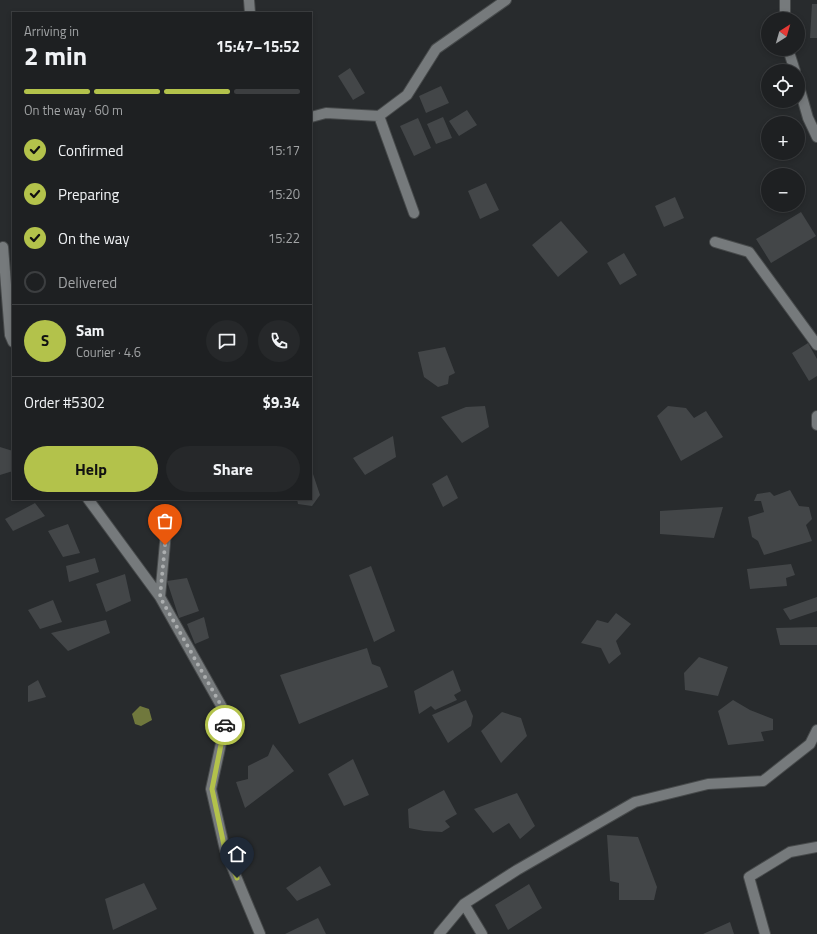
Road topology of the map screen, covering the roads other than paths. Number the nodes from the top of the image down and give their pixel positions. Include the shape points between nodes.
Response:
1 (249, 0) edge
2 (506, 0) edge
3 (785, 0) edge
4 (493, 4) edge
5 (250, 12) edge
6 (786, 12) edge
7 (805, 108) edge
8 (379, 116) junction
9 (312, 117) edge
10 (817, 136) edge
11 (414, 213) dead end
12 (715, 242) dead end
13 (12, 243) edge
14 (1, 247) edge
15 (12, 340) edge
16 (817, 345) edge
17 (817, 416) edge
18 (817, 425) edge
19 (89, 500) edge
20 (166, 532) dead end
21 (160, 597) junction
22 (817, 730) edge
23 (817, 847) edge
24 (464, 904) junction
25 (260, 934) edge
26 (440, 934) edge
27 (482, 934) edge
28 (765, 934) edge

1 - 5 street
2 - 4 street
3 - 6 street
4 - 8 street via 436,49 407,95
7 - 10 street
8 - 9 street via 326,113
8 - 11 street
12 - 16 street via 749,252
13 - 14 street
14 - 15 street
17 - 18 street
19 - 21 street
20 - 21 street
21 - 25 street via 227,716 212,789 225,850
22 - 24 street via 810,744 764,781 708,784 635,802 517,870
23 - 28 street via 790,852 749,877
24 - 26 street
24 - 27 street

